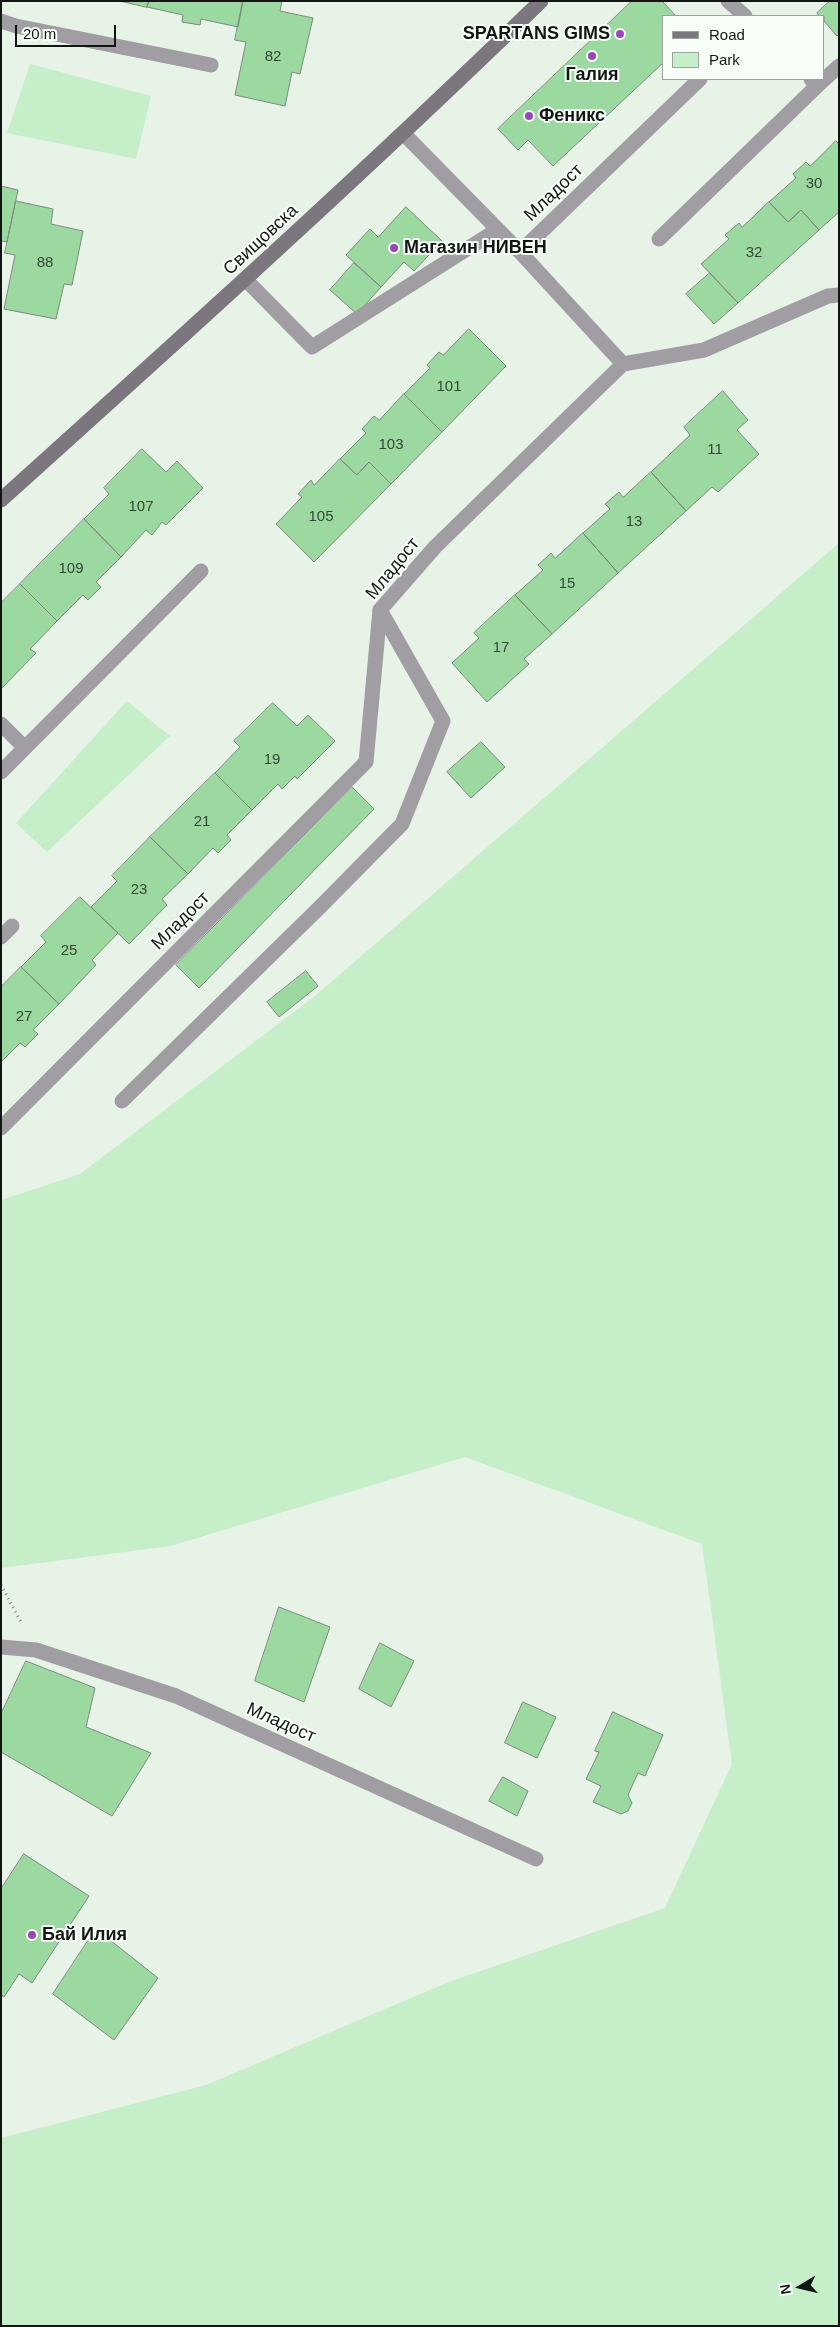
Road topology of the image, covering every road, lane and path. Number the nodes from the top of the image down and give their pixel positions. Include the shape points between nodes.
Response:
1 (541, 1) edge
2 (728, 1) edge
3 (744, 15) edge
4 (1, 20) edge
5 (210, 66) dead end
6 (839, 66) edge
7 (825, 75) edge
8 (699, 80) edge
9 (814, 82) edge
10 (404, 134) junction
11 (497, 230) junction
12 (659, 239) dead end
13 (520, 252) junction
14 (246, 280) junction
15 (839, 295) edge
16 (623, 364) junction
17 (1, 500) edge
18 (202, 571) dead end
19 (380, 610) junction
20 (1, 724) edge
21 (24, 748) junction
22 (1, 772) edge
23 (12, 926) dead end
24 (1, 937) edge
25 (122, 1101) dead end
26 (1, 1128) edge
27 (1, 1585) edge
28 (1, 1647) edge
29 (36, 1650) junction
30 (536, 1860) dead end

1 - 10 street, Свищовска
2 - 3 street
4 - 5 street via 16,26
6 - 7 street
8 - 13 street, Младост
9 - 12 street
10 - 11 street
10 - 14 street, Свищовска
11 - 13 street
11 - 14 street via 312,347
13 - 16 street
14 - 17 street, Свищовска
15 - 16 street via 828,296 704,350
16 - 19 street, Младост via 435,547
18 - 21 street
19 - 25 street via 443,721 402,824
19 - 26 street, Младост via 366,762
20 - 21 street
21 - 22 street
23 - 24 street
27 - 29 path
28 - 29 street, Младост
29 - 30 street, Младост via 176,1696

